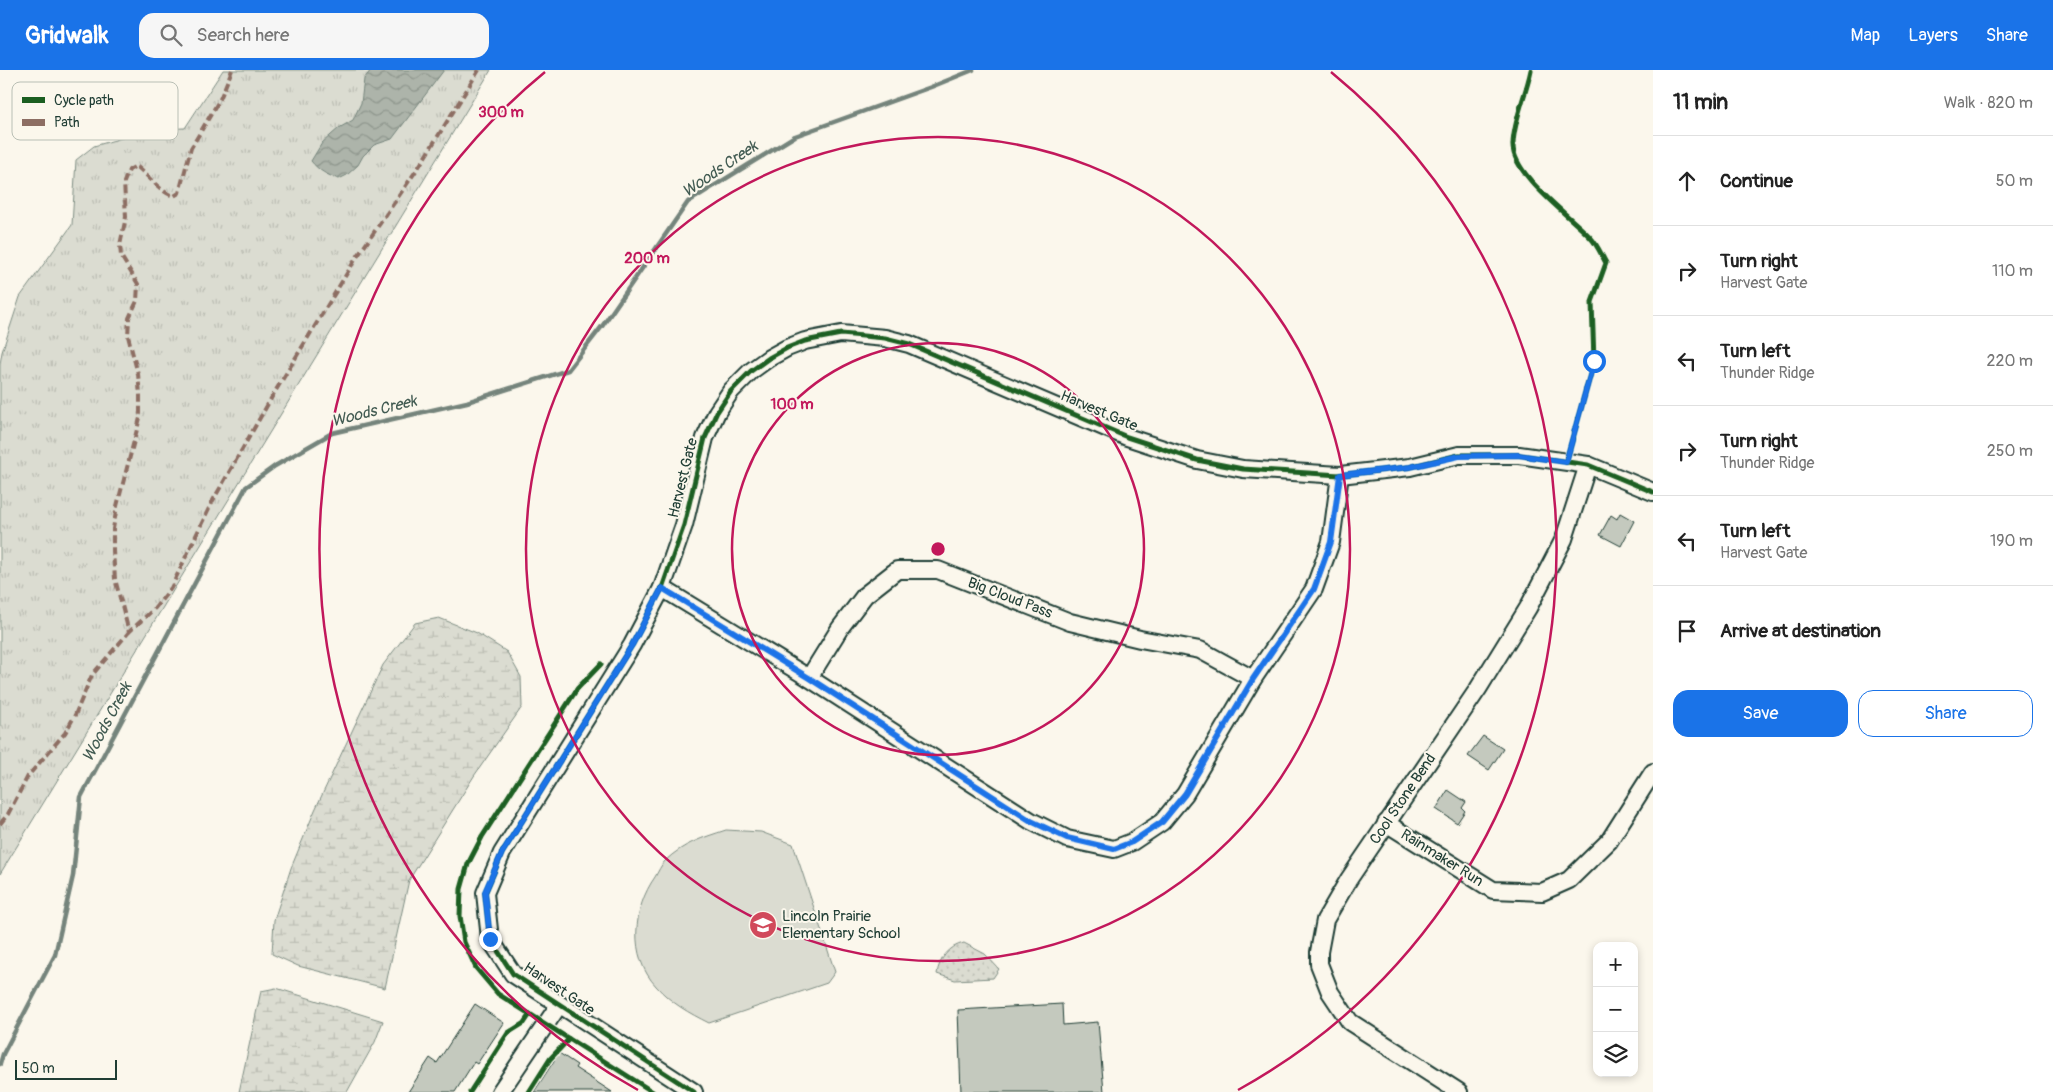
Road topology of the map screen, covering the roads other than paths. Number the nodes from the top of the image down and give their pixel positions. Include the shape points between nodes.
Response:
1 (1588, 465) junction
2 (1340, 475) junction
3 (1653, 492) edge
4 (662, 588) junction
5 (809, 678) junction
6 (1253, 679) junction
7 (1653, 772) edge
8 (1386, 823) junction
9 (559, 1005) junction
10 (500, 1092) edge
11 (694, 1092) edge
12 (1459, 1092) edge

1 - 2 street, Harvest Gate via 1518,455 1459,456 1410,467
1 - 3 street, Harvest Gate
1 - 8 street, Cool Stone Bend via 1564,539 1528,608 1478,689
2 - 4 street, Harvest Gate via 1243,469 1197,460 1127,437 909,344 841,334 787,348 751,371 731,391 705,438 684,525
2 - 6 street via 1331,542 1314,589
4 - 5 street
4 - 9 street, Harvest Gate via 632,645 502,853 485,892 490,939 513,974
5 - 6 street, Big Cloud Pass via 840,628 866,595 897,570 938,570 1070,622 1200,650
5 - 6 street via 1031,821 1067,838 1114,849 1132,842 1162,822 1185,794
7 - 8 street, Rainmaker Run via 1609,842 1569,880 1542,892 1493,890
8 - 12 street, Cool Stone Bend via 1325,920 1319,964 1330,992 1350,1022
9 - 10 street
9 - 11 street, Harvest Gate

